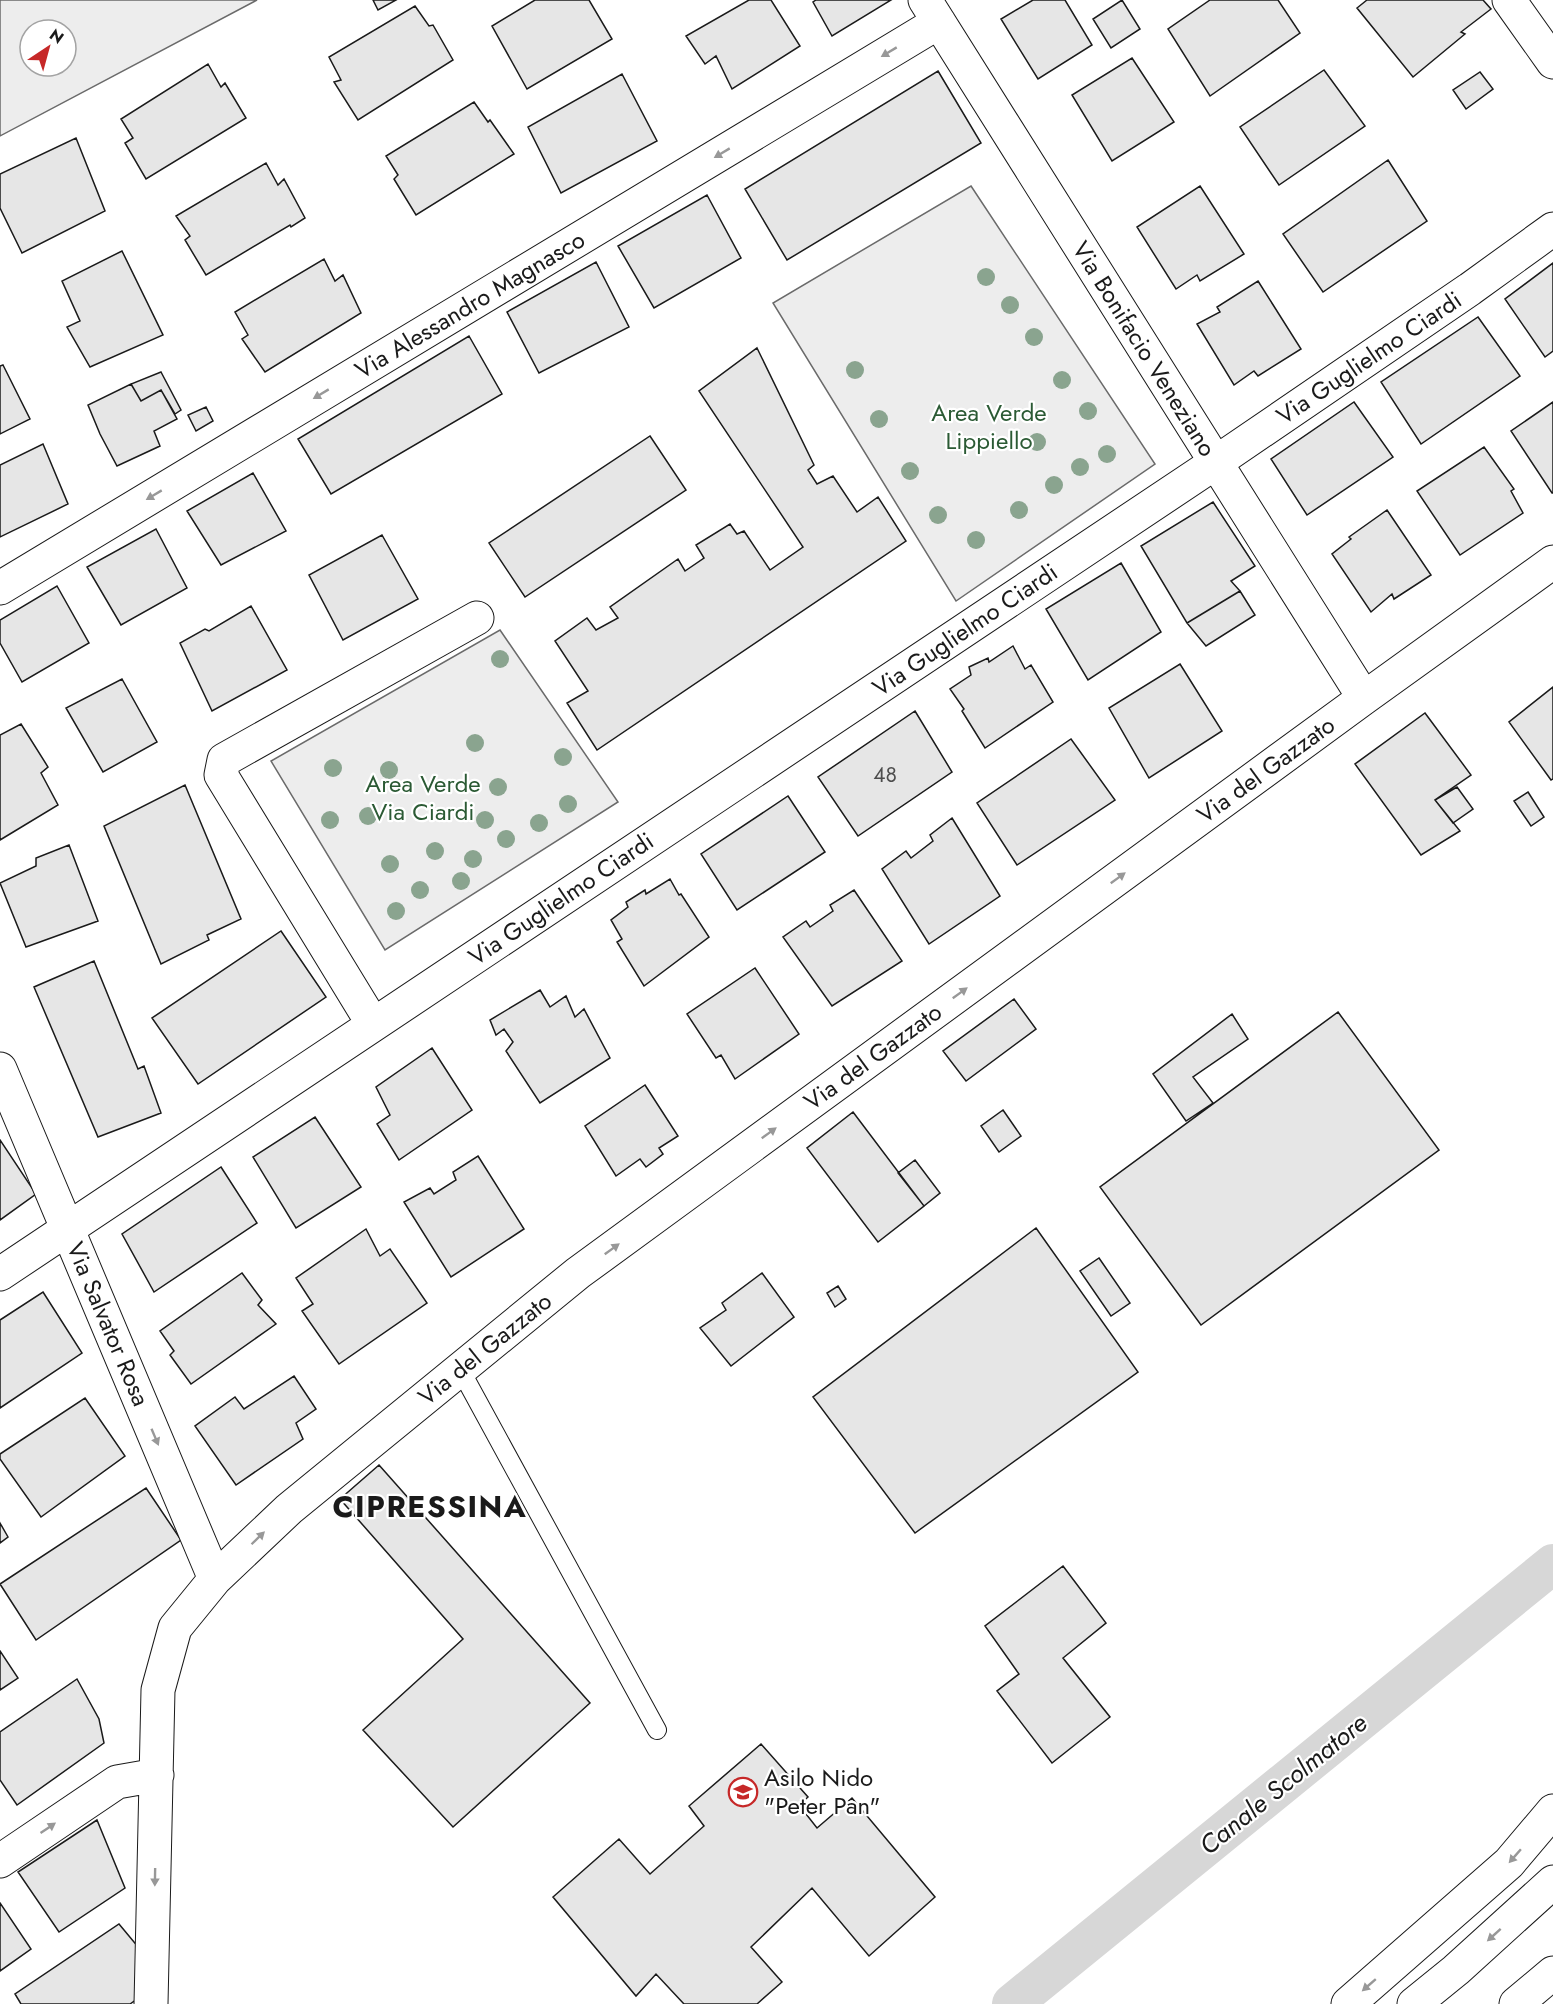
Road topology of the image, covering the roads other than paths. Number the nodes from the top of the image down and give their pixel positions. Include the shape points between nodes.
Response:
1 (1521, 4) edge
2 (932, 11) edge
3 (1553, 62) edge
4 (1553, 229) edge
5 (1215, 463) junction
6 (1553, 562) edge
7 (0, 588) edge
8 (477, 618) dead end
9 (1364, 698) junction
10 (373, 1024) junction
11 (0, 1069) edge
12 (67, 1228) junction
13 (0, 1274) edge
14 (460, 1370) junction
15 (215, 1579) junction
16 (657, 1730) dead end
17 (157, 1775) junction
18 (1553, 1811) edge
19 (0, 1861) edge
20 (1553, 1882) edge
21 (1553, 1973) edge
22 (151, 2004) edge
23 (1348, 2004) edge
24 (1414, 2004) edge
25 (1516, 2004) edge

1 - 3 main road
2 - 5 main road, Via Bonifacio Veneziano
2 -> 7 main road, Via Alessandro Magnasco
4 - 5 main road, Via Guglielmo Ciardi
5 - 9 main road, Via Bonifacio Veneziano
5 - 10 main road, Via Guglielmo Ciardi
6 - 9 main road, Via del Gazzato
8 - 10 main road via 224,760 221,776
14 -> 9 main road, Via del Gazzato via 578,1273
10 - 12 main road, Via Guglielmo Ciardi
11 - 12 main road, Via Salvator Rosa
12 - 13 main road, Via Guglielmo Ciardi
12 -> 15 main road, Via Salvator Rosa
15 -> 14 main road, Via del Gazzato via 289,1509
14 - 16 lane
15 - 17 main road, Via del Gazzato via 175,1629 159,1690
19 -> 17 main road via 117,1782
17 -> 22 main road, Via del Gazzato
18 -> 23 main road via 1509,1863
20 -> 24 main road
21 - 25 main road

